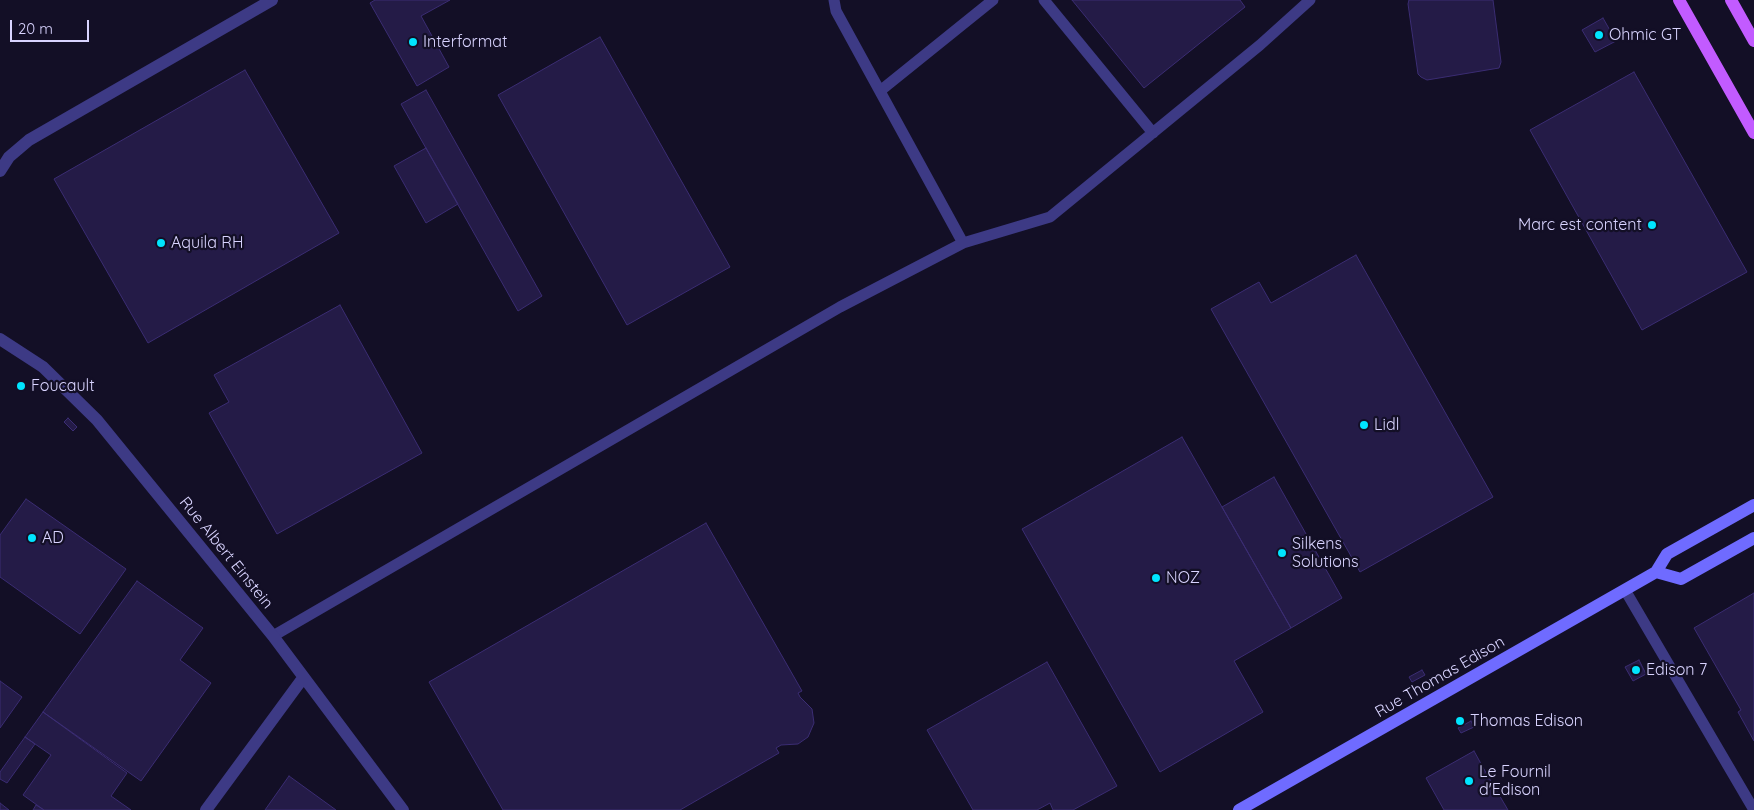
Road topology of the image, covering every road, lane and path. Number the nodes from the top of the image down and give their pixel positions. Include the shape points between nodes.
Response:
1 (272, 0) edge
2 (834, 0) edge
3 (993, 0) edge
4 (1044, 0) edge
5 (1310, 0) edge
6 (1678, 0) edge
7 (1730, 0) edge
8 (1754, 41) edge
9 (880, 91) junction
10 (1153, 133) junction
11 (1754, 133) edge
12 (0, 171) edge
13 (963, 243) junction
14 (0, 340) edge
15 (1754, 505) edge
16 (1754, 538) edge
17 (1656, 572) junction
18 (1625, 590) junction
19 (273, 636) junction
20 (303, 678) junction
21 (206, 810) edge
22 (403, 810) edge
23 (1239, 810) edge
24 (1754, 810) edge

1 - 12 street via 29,140 9,157
2 - 9 lane via 836,11
3 - 9 lane
4 - 10 lane
5 - 10 lane
6 - 11 main road
7 - 8 main road
9 - 13 lane
10 - 13 lane via 1050,217
13 - 19 lane via 840,307
14 - 19 street, Rue Albert Einstein via 43,367 97,420
15 - 17 street, Rue Thomas Edison via 1667,554
16 - 17 street via 1681,579
17 - 18 street, Rue Thomas Edison
18 - 23 street, Rue Thomas Edison
18 - 24 lane
19 - 20 street, Rue Albert Einstein
20 - 21 street
20 - 22 street, Rue Albert Einstein

